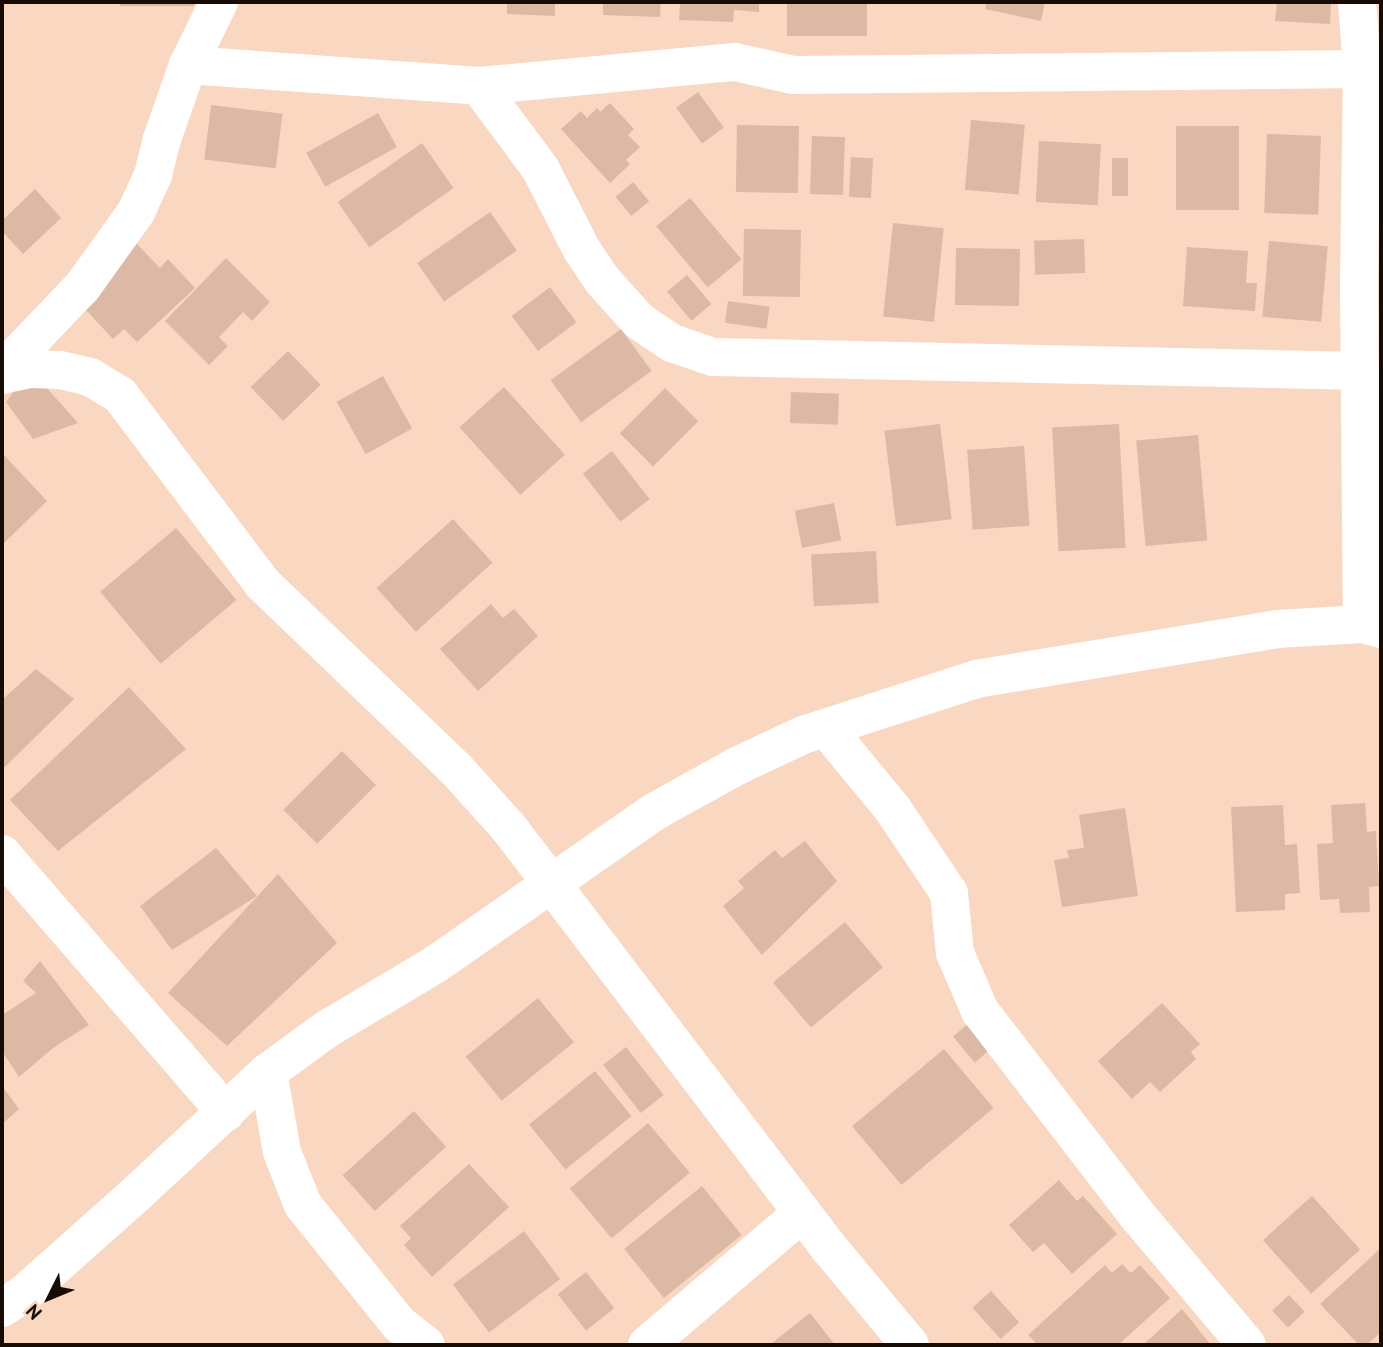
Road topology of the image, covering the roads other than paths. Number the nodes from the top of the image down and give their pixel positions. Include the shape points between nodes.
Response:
1 (219, 2) edge
2 (1356, 2) edge
3 (188, 65) junction
4 (1362, 69) junction
5 (479, 86) junction
6 (1360, 371) junction
7 (2, 373) edge
8 (1372, 626) edge
9 (826, 728) junction
10 (2, 854) edge
11 (551, 886) junction
12 (268, 1072) junction
13 (226, 1113) junction
14 (802, 1213) junction
15 (2, 1308) edge
16 (426, 1345) edge
17 (647, 1345) edge
18 (910, 1345) edge
19 (1247, 1345) edge

1 - 3 street
2 - 4 street
3 - 5 street
3 - 7 street via 153,175 136,212 83,286
4 - 5 street via 793,75 735,62
4 - 6 street
5 - 6 street via 540,168 602,280 639,321 672,343 713,357
6 - 8 street
7 - 11 street via 60,370 90,377 120,395 262,583 456,769 509,828
8 - 9 street via 1277,629 976,679
9 - 11 street via 737,766 654,812
9 - 19 street via 892,807 949,893 956,953 980,1011 1137,1215
10 - 13 street
11 - 12 street via 436,964 327,1029
11 - 14 street
12 - 13 street
12 - 16 street via 282,1152 303,1205 399,1324
13 - 15 street via 25,1293
14 - 17 street
14 - 18 street

